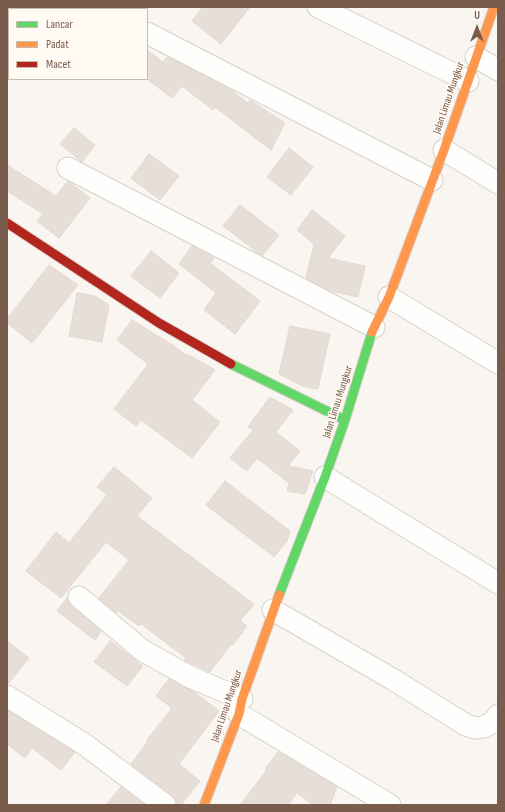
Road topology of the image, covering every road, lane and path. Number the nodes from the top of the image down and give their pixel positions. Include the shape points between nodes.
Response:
1 (318, 7) edge
2 (494, 7) edge
3 (148, 34) edge
4 (476, 57) junction
5 (498, 70) edge
6 (468, 81) junction
7 (444, 150) junction
8 (68, 168) dead end
9 (432, 180) junction
10 (498, 183) edge
11 (7, 223) edge
12 (389, 297) junction
13 (374, 327) junction
14 (498, 363) edge
15 (346, 420) junction
16 (325, 477) junction
17 (498, 583) edge
18 (79, 597) dead end
19 (273, 610) junction
20 (7, 696) edge
21 (240, 707) junction
22 (498, 715) edge
23 (165, 805) edge
24 (204, 805) edge
25 (390, 805) edge

1 - 6 street
2 - 4 street, Jalan Limau Mungkur
3 - 9 street
4 - 5 street
4 - 6 street, Jalan Limau Mungkur
6 - 7 street, Jalan Limau Mungkur
7 - 9 street, Jalan Limau Mungkur
7 - 10 street
8 - 13 street
9 - 12 street, Jalan Limau Mungkur
11 - 15 street via 224,361
12 - 13 street, Jalan Limau Mungkur
12 - 14 street
13 - 15 street, Jalan Limau Mungkur
15 - 16 street, Jalan Limau Mungkur
16 - 17 street
16 - 19 street, Jalan Limau Mungkur
18 - 21 street via 142,650
19 - 21 street, Jalan Limau Mungkur
19 - 22 street via 466,725 484,727 493,722
20 - 23 street via 84,744
21 - 24 street, Jalan Limau Mungkur
21 - 25 street

